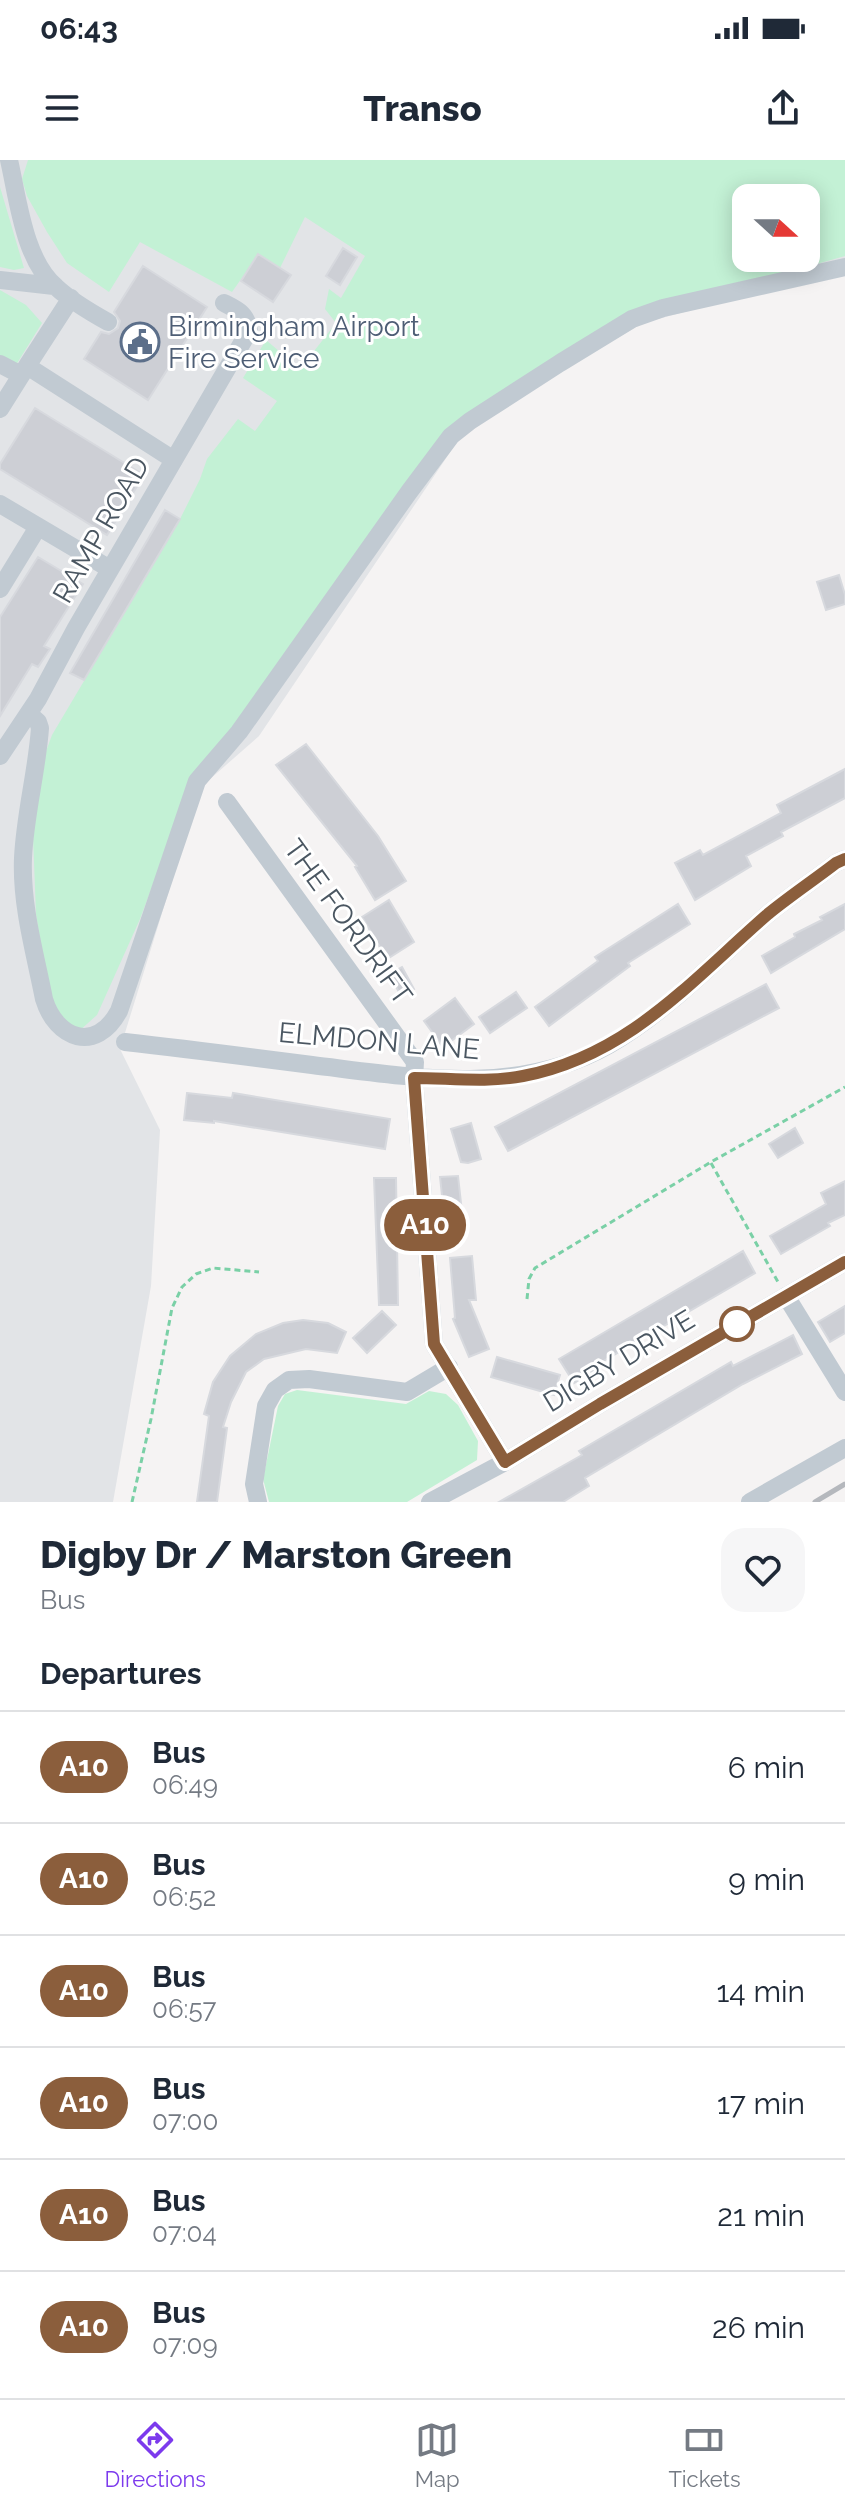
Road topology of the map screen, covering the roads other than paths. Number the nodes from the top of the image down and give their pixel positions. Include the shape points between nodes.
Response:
1 (9, 160) edge
2 (845, 267) edge
3 (0, 280) edge
4 (54, 286) junction
5 (71, 298) junction
6 (224, 303) dead end
7 (108, 322) dead end
8 (0, 364) edge
9 (24, 370) junction
10 (0, 409) edge
11 (174, 460) junction
12 (0, 504) edge
13 (38, 527) junction
14 (110, 569) junction
15 (0, 589) edge
16 (29, 714) junction
17 (0, 756) edge
18 (227, 802) dead end
19 (845, 859) edge
20 (125, 1042) dead end
21 (414, 1078) junction
22 (845, 1262) edge
23 (786, 1296) junction
24 (449, 1367) junction
25 (845, 1392) edge
26 (845, 1448) edge
27 (505, 1462) junction
28 (258, 1502) edge
29 (430, 1502) edge
30 (750, 1502) edge

1 - 4 street via 24,230
2 - 16 street via 632,319 451,436 239,732 197,781 119,1011 112,1024 92,1038 82,1037 48,1013 26,908 27,816 40,728
3 - 4 street
4 - 5 street
5 - 7 street
5 - 9 street
6 - 11 street, RAMP ROAD via 242,313 249,331
8 - 9 street
9 - 10 street
9 - 11 street
11 - 14 street, RAMP ROAD
12 - 13 street
13 - 14 street
13 - 15 street
14 - 16 street, RAMP ROAD
16 - 17 street, RAMP ROAD
18 - 21 street, THE FORDRIFT via 415,1062
19 - 21 street, ELMDON LANE via 771,912 655,1016 585,1058 501,1079
20 - 21 street, ELMDON LANE
21 - 24 street via 434,1344
22 - 23 street, DIGBY DRIVE
23 - 25 street
23 - 27 street, DIGBY DRIVE
24 - 27 street
24 - 28 street via 407,1392 289,1380 266,1406 254,1484
26 - 30 street
27 - 29 street, DIGBY DRIVE

